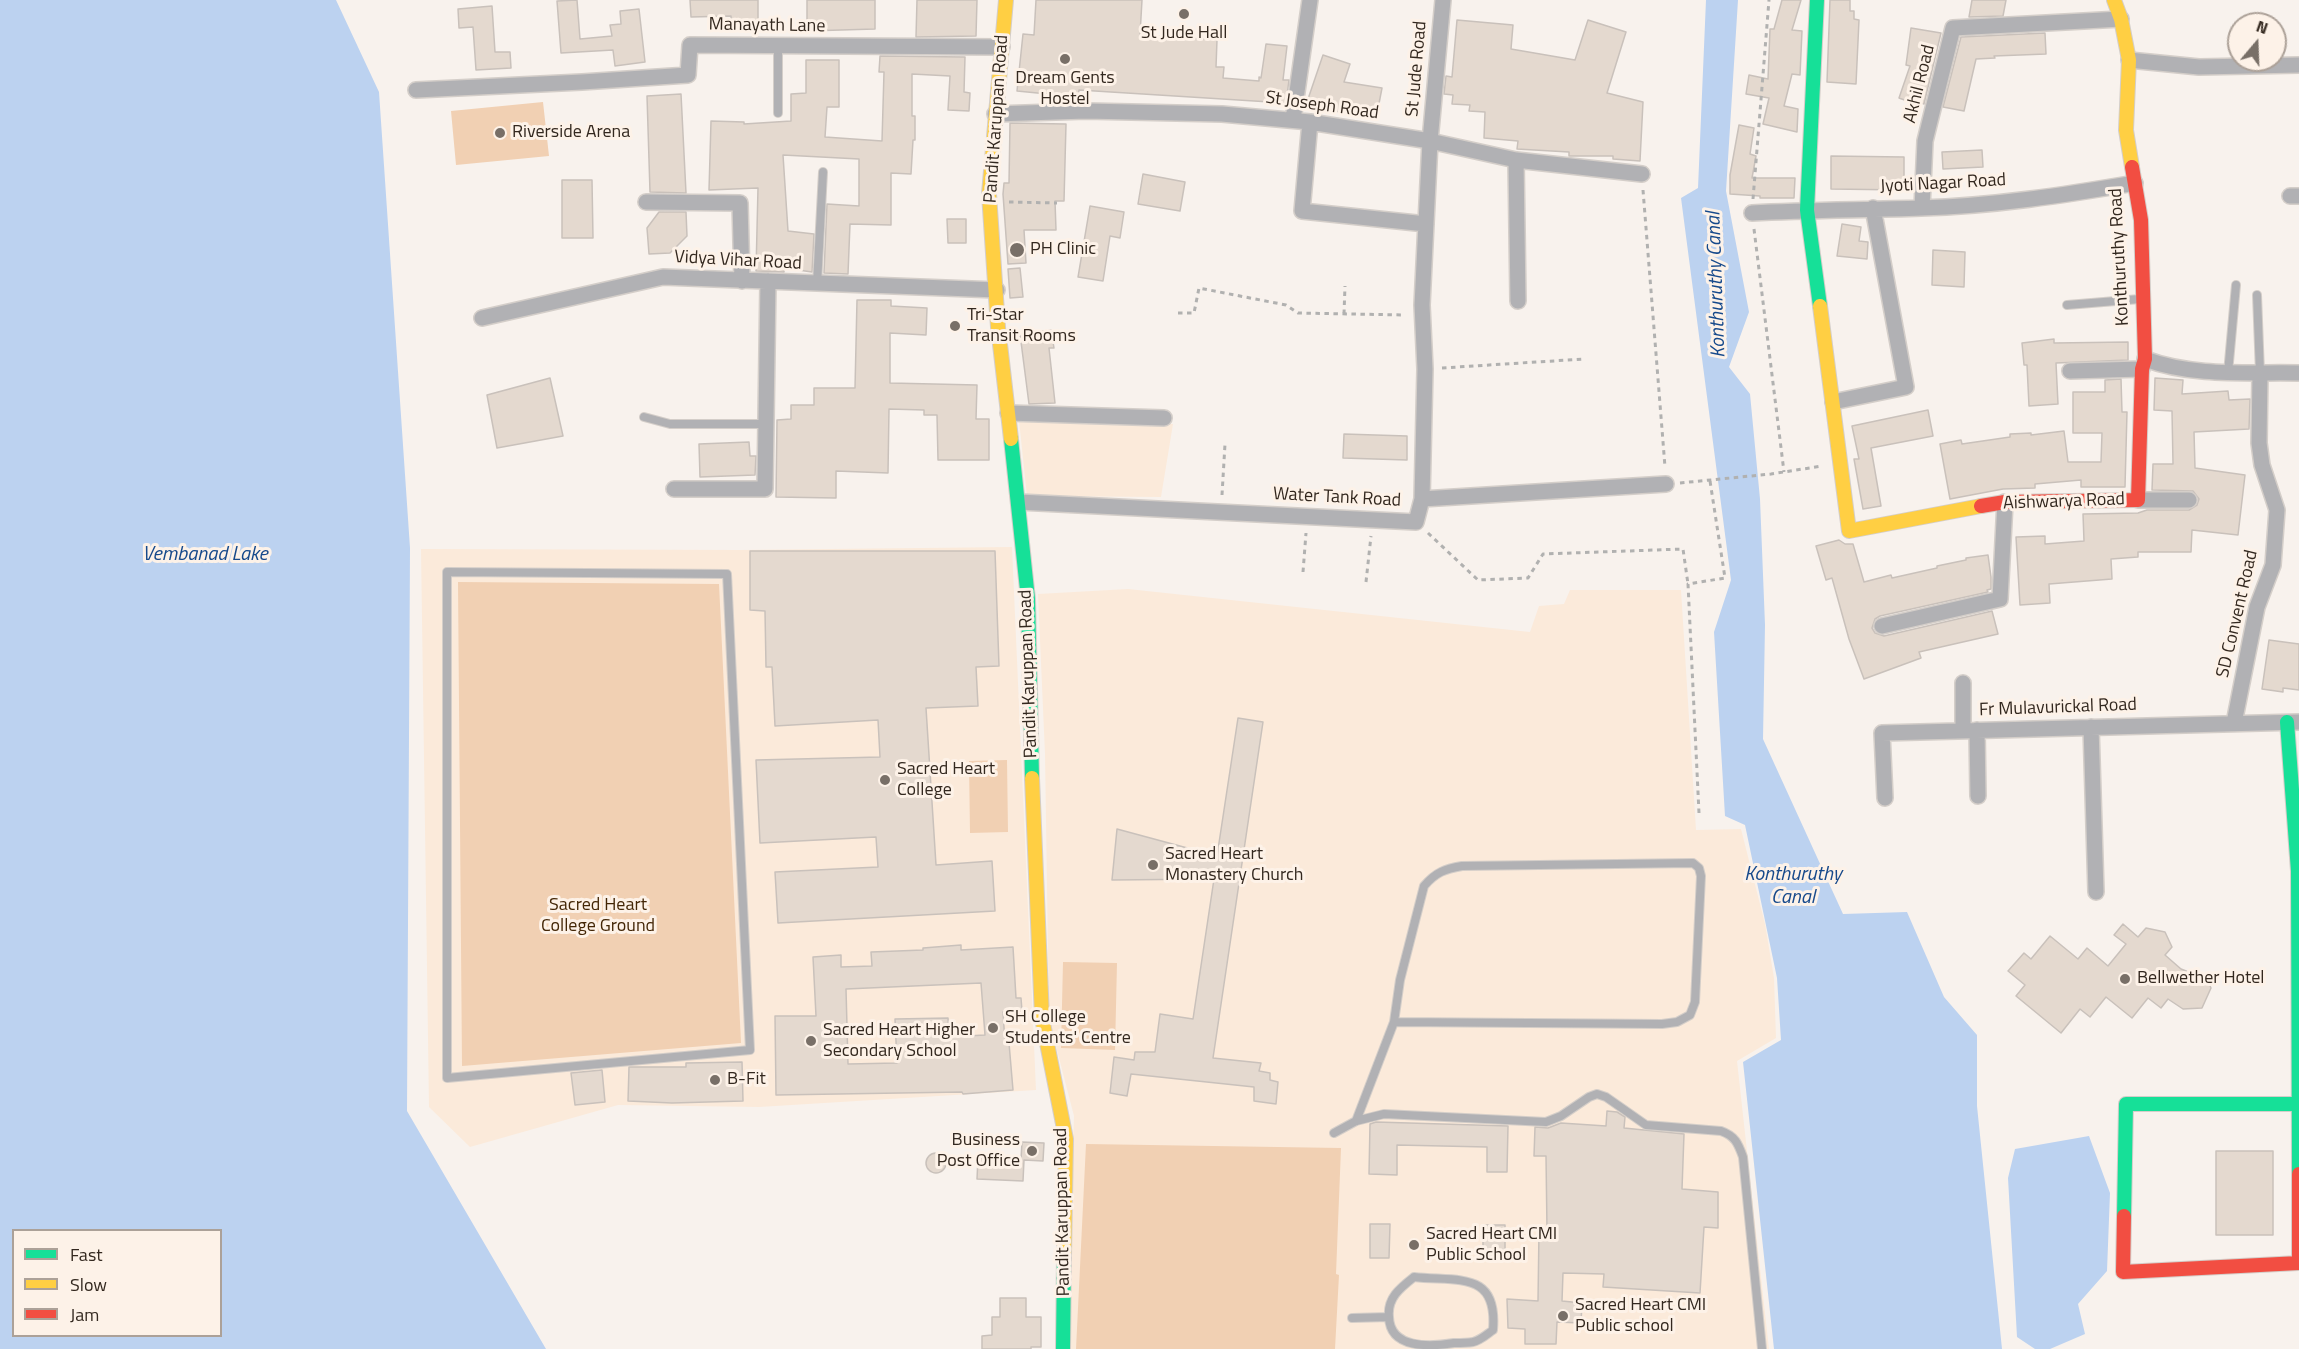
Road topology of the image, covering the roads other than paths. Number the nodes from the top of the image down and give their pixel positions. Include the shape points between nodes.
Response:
1 (1006, 0) edge
2 (1310, 0) edge
3 (1443, 0) edge
4 (1817, 0) edge
5 (2114, 0) edge
6 (2121, 19) junction
7 (778, 46) junction
8 (1002, 47) junction
9 (2129, 60) junction
10 (2299, 65) edge
11 (416, 90) dead end
12 (778, 113) dead end
13 (995, 114) junction
14 (1293, 120) junction
15 (1310, 122) junction
16 (1430, 141) junction
17 (1516, 160) junction
18 (822, 172) dead end
19 (1642, 174) road end
20 (2135, 183) junction
21 (646, 202) dead end
22 (1873, 208) junction
23 (1922, 208) junction
24 (1807, 210) junction
25 (1752, 213) road end
26 (1426, 224) junction
27 (742, 280) junction
28 (768, 281) junction
29 (818, 284) junction
30 (2236, 285) dead end
31 (996, 290) junction
32 (2256, 295) dead end
33 (2142, 299) junction
34 (1518, 301) dead end
35 (2067, 304) dead end
36 (482, 318) dead end
37 (2143, 364) junction
38 (2070, 371) dead end
39 (2228, 373) junction
40 (2260, 373) junction
41 (2299, 373) edge
42 (1833, 402) junction
43 (1008, 412) junction
44 (644, 417) dead end
45 (1164, 418) dead end
46 (766, 424) junction
47 (1666, 484) road end
48 (674, 489) dead end
49 (1422, 499) junction
50 (2138, 500) junction
51 (2189, 500) dead end
52 (1019, 502) junction
53 (2005, 502) junction
54 (1882, 626) dead end
55 (1963, 683) dead end
56 (2293, 722) edge
57 (2234, 723) junction
58 (2091, 727) junction
59 (1970, 730) junction
60 (1978, 796) dead end
61 (1885, 798) dead end
62 (2298, 871) edge
63 (2096, 892) dead end
64 (1394, 1022) junction
65 (2298, 1030) edge
66 (447, 1078) joint
67 (2298, 1104) edge
68 (1356, 1121) junction
69 (1334, 1133) dead end
70 (1389, 1317) junction
71 (1352, 1318) dead end
72 (1063, 1349) edge
73 (1762, 1349) edge

1 - 8 street, Pandit Karuppan Road
2 - 14 street
3 - 16 street, St Jude Road
4 - 24 street
5 - 6 street, Konthuruthy Road
6 - 9 street, Konthuruthy Road
6 - 23 street, Akhil Road via 1953,28 1925,141
7 - 8 street, Manayath Lane
7 - 11 street, Manayath Lane via 690,45 688,75
7 - 12 lane
8 - 13 street, Pandit Karuppan Road
9 - 10 street via 2199,68
9 - 20 street, Konthuruthy Road via 2126,130
13 - 14 street, St Joseph Road via 1086,111
13 - 31 street, Pandit Karuppan Road via 989,202
14 - 15 street, St Joseph Road
15 - 16 street, St Joseph Road
15 - 26 street via 1302,211
16 - 17 street, St Joseph Road
16 - 26 street, Water Tank Road
17 - 19 street, St Joseph Road
17 - 34 street
18 - 29 lane
20 - 23 street, Jyoti Nagar Road via 2064,195
20 - 33 street, Konthuruthy Road via 2141,220
21 - 27 street via 740,203
22 - 23 street, Jyoti Nagar Road
22 - 24 street, Jyoti Nagar Road
22 - 42 street via 1906,387
24 - 25 street, Jyoti Nagar Road
24 - 42 street
26 - 49 street, Water Tank Road
27 - 28 street, Vidya Vihar Road
27 - 36 street, Vidya Vihar Road via 663,277
28 - 29 street, Vidya Vihar Road
28 - 46 street
29 - 31 street, Vidya Vihar Road
30 - 39 lane
31 - 43 street, Pandit Karuppan Road
32 - 40 lane
33 - 35 lane
33 - 37 street, Konthuruthy Road
37 - 38 street
37 - 39 street
37 - 50 street, Aishwarya Road
39 - 40 street
40 - 41 street
40 - 57 street, SD Convent Road via 2259,443 2277,510 2273,565 2257,607
42 - 53 street, Aishwarya Road via 1849,531
43 - 45 street
43 - 52 street, Pandit Karuppan Road
44 - 46 lane via 670,424
46 - 48 street via 765,489
47 - 49 street
49 - 52 street, Water Tank Road via 1416,522
50 - 51 street
50 - 53 street, Aishwarya Road
52 - 72 street, Pandit Karuppan Road via 1028,599 1041,1018 1066,1139
53 - 54 street via 2000,599
55 - 59 street
56 - 57 street, Fr Mulavurickal Road
56 - 62 street
57 - 58 street, Fr Mulavurickal Road
58 - 59 street, Fr Mulavurickal Road
58 - 63 street
59 - 60 street
59 - 61 street, Fr Mulavurickal Road via 1882,733
62 - 65 street
64 - 64 lane via 1400,980 1424,885 1444,869 1693,863 1699,868 1695,1002 1689,1016 1662,1024
64 - 68 lane
65 - 67 street
66 - 66 lane via 447,572 727,574 750,1050
67 - 67 street via 2126,1104 2123,1272 2299,1263
68 - 69 lane
68 - 73 lane via 1384,1114 1546,1122 1597,1094 1646,1125 1731,1135 1743,1157
70 - 70 lane via 1388,1308 1399,1288 1414,1277 1477,1283 1488,1293 1494,1312 1493,1330 1483,1338 1442,1345 1416,1345 1396,1337
70 - 71 lane

